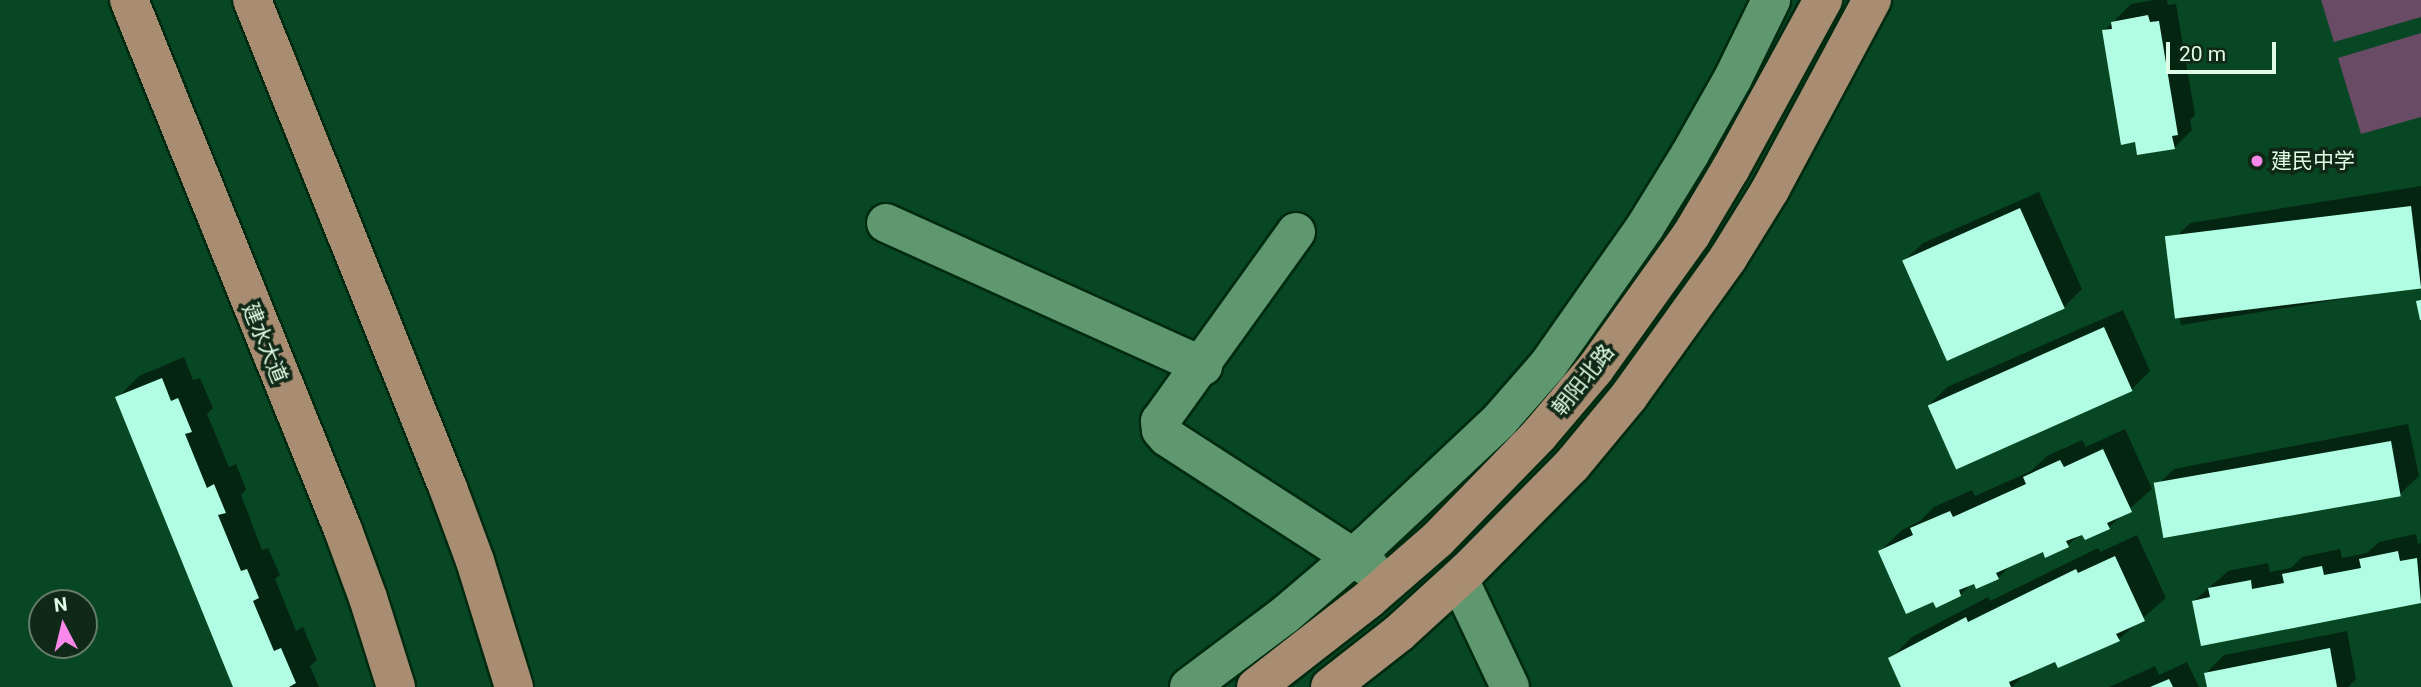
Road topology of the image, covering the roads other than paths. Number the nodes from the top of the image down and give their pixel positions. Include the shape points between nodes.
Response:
1 (129, 0) edge
2 (252, 0) edge
3 (1770, 0) edge
4 (1823, 0) edge
5 (1872, 0) edge
6 (886, 223) dead end
7 (1296, 232) dead end
8 (1203, 366) junction
9 (1352, 558) junction
10 (1459, 579) junction
11 (1390, 581) junction
12 (396, 687) edge
13 (514, 687) edge
14 (1189, 687) edge
15 (1256, 687) edge
16 (1330, 687) edge
17 (1510, 687) edge

1 - 12 main road, 建水大道 via 369,598
2 - 13 main road via 448,488
3 - 9 street via 1690,154 1560,348 1499,421
4 - 11 main road, 朝阳北路 via 1731,168 1647,299 1539,435 1438,539
5 - 10 main road via 1770,190 1683,324 1572,465
6 - 8 street
7 - 8 street
8 - 9 street via 1160,421 1161,430
9 - 11 street
9 - 14 street
10 - 16 main road
10 - 17 street
11 - 15 main road, 朝阳北路

